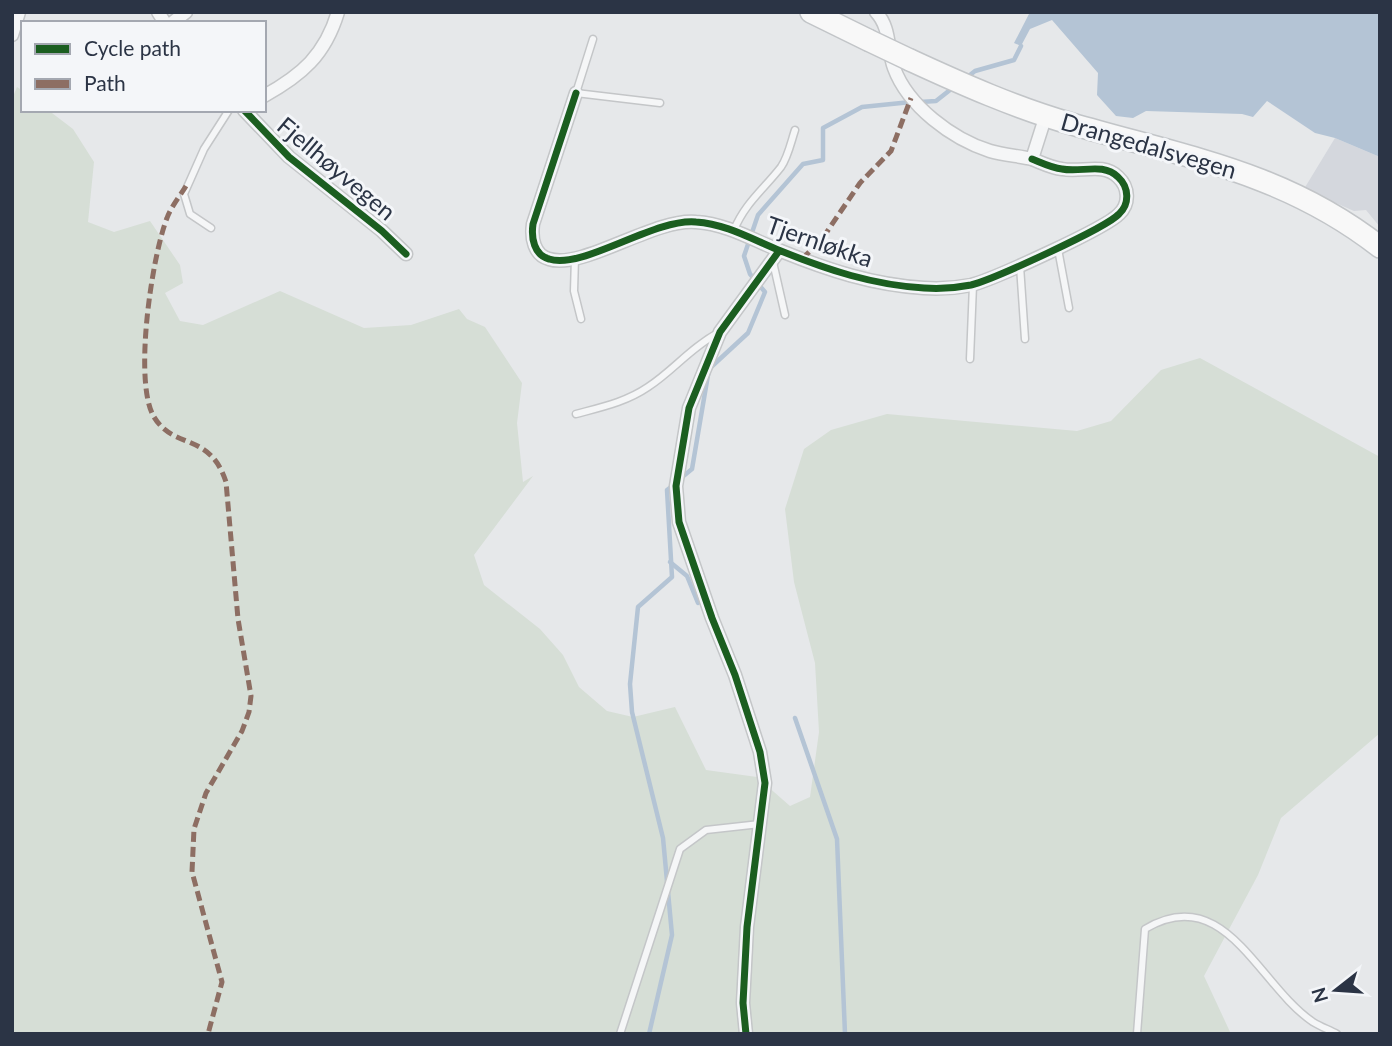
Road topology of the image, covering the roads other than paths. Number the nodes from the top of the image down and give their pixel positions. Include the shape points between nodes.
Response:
1 (19, 12) edge
2 (338, 12) edge
3 (811, 12) edge
4 (882, 14) edge
5 (12, 35) edge
6 (593, 39) dead end
7 (576, 93) junction
8 (266, 95) edge
9 (660, 103) dead end
10 (228, 112) edge
11 (246, 112) edge
12 (1046, 116) junction
13 (795, 130) dead end
14 (1032, 159) junction
15 (211, 228) dead end
16 (734, 230) junction
17 (1058, 247) junction
18 (1380, 247) edge
19 (406, 254) dead end
20 (776, 256) junction
21 (575, 258) junction
22 (1020, 264) junction
23 (973, 285) junction
24 (1069, 308) dead end
25 (785, 315) dead end
26 (581, 319) dead end
27 (720, 332) junction
28 (1025, 339) dead end
29 (970, 359) dead end
30 (576, 414) dead end
31 (762, 824) junction
32 (620, 1034) edge
33 (746, 1034) edge
34 (1137, 1034) edge
35 (1338, 1034) edge

1 - 5 street
2 - 8 street, Fjellhøyvegen via 315,61
3 - 12 main road, Drangedalsvegen, bridge via 962,84
4 - 14 street via 893,66 911,98 958,135 989,150
6 - 7 lane
7 - 9 lane
7 - 21 street, Tjernløkka via 531,238 548,259
10 - 15 lane via 204,149 184,194 190,214
11 - 19 street, Fjellhøyvegen via 289,157
12 - 14 street
12 - 18 main road, Drangedalsvegen via 1226,165 1268,181 1325,210
13 - 16 lane via 782,166 756,192
14 - 17 street, Tjernløkka via 1063,170 1111,171 1126,189 1128,200 1119,215
16 - 20 street, Tjernløkka
16 - 21 street, Tjernløkka via 696,222 674,223
17 - 22 street, Tjernløkka
17 - 24 lane
20 - 23 street, Tjernløkka via 857,279 925,288
20 - 25 lane
20 - 27 street
21 - 26 lane via 573,291
22 - 23 street, Tjernløkka
22 - 28 lane
23 - 29 lane
27 - 30 lane via 694,346 623,402
27 - 31 street via 689,408 676,486 679,522 760,752 765,783
31 - 32 lane via 706,830 680,849
31 - 33 street via 747,927
34 - 35 lane via 1145,929 1165,917 1192,915 1217,924 1312,1021

